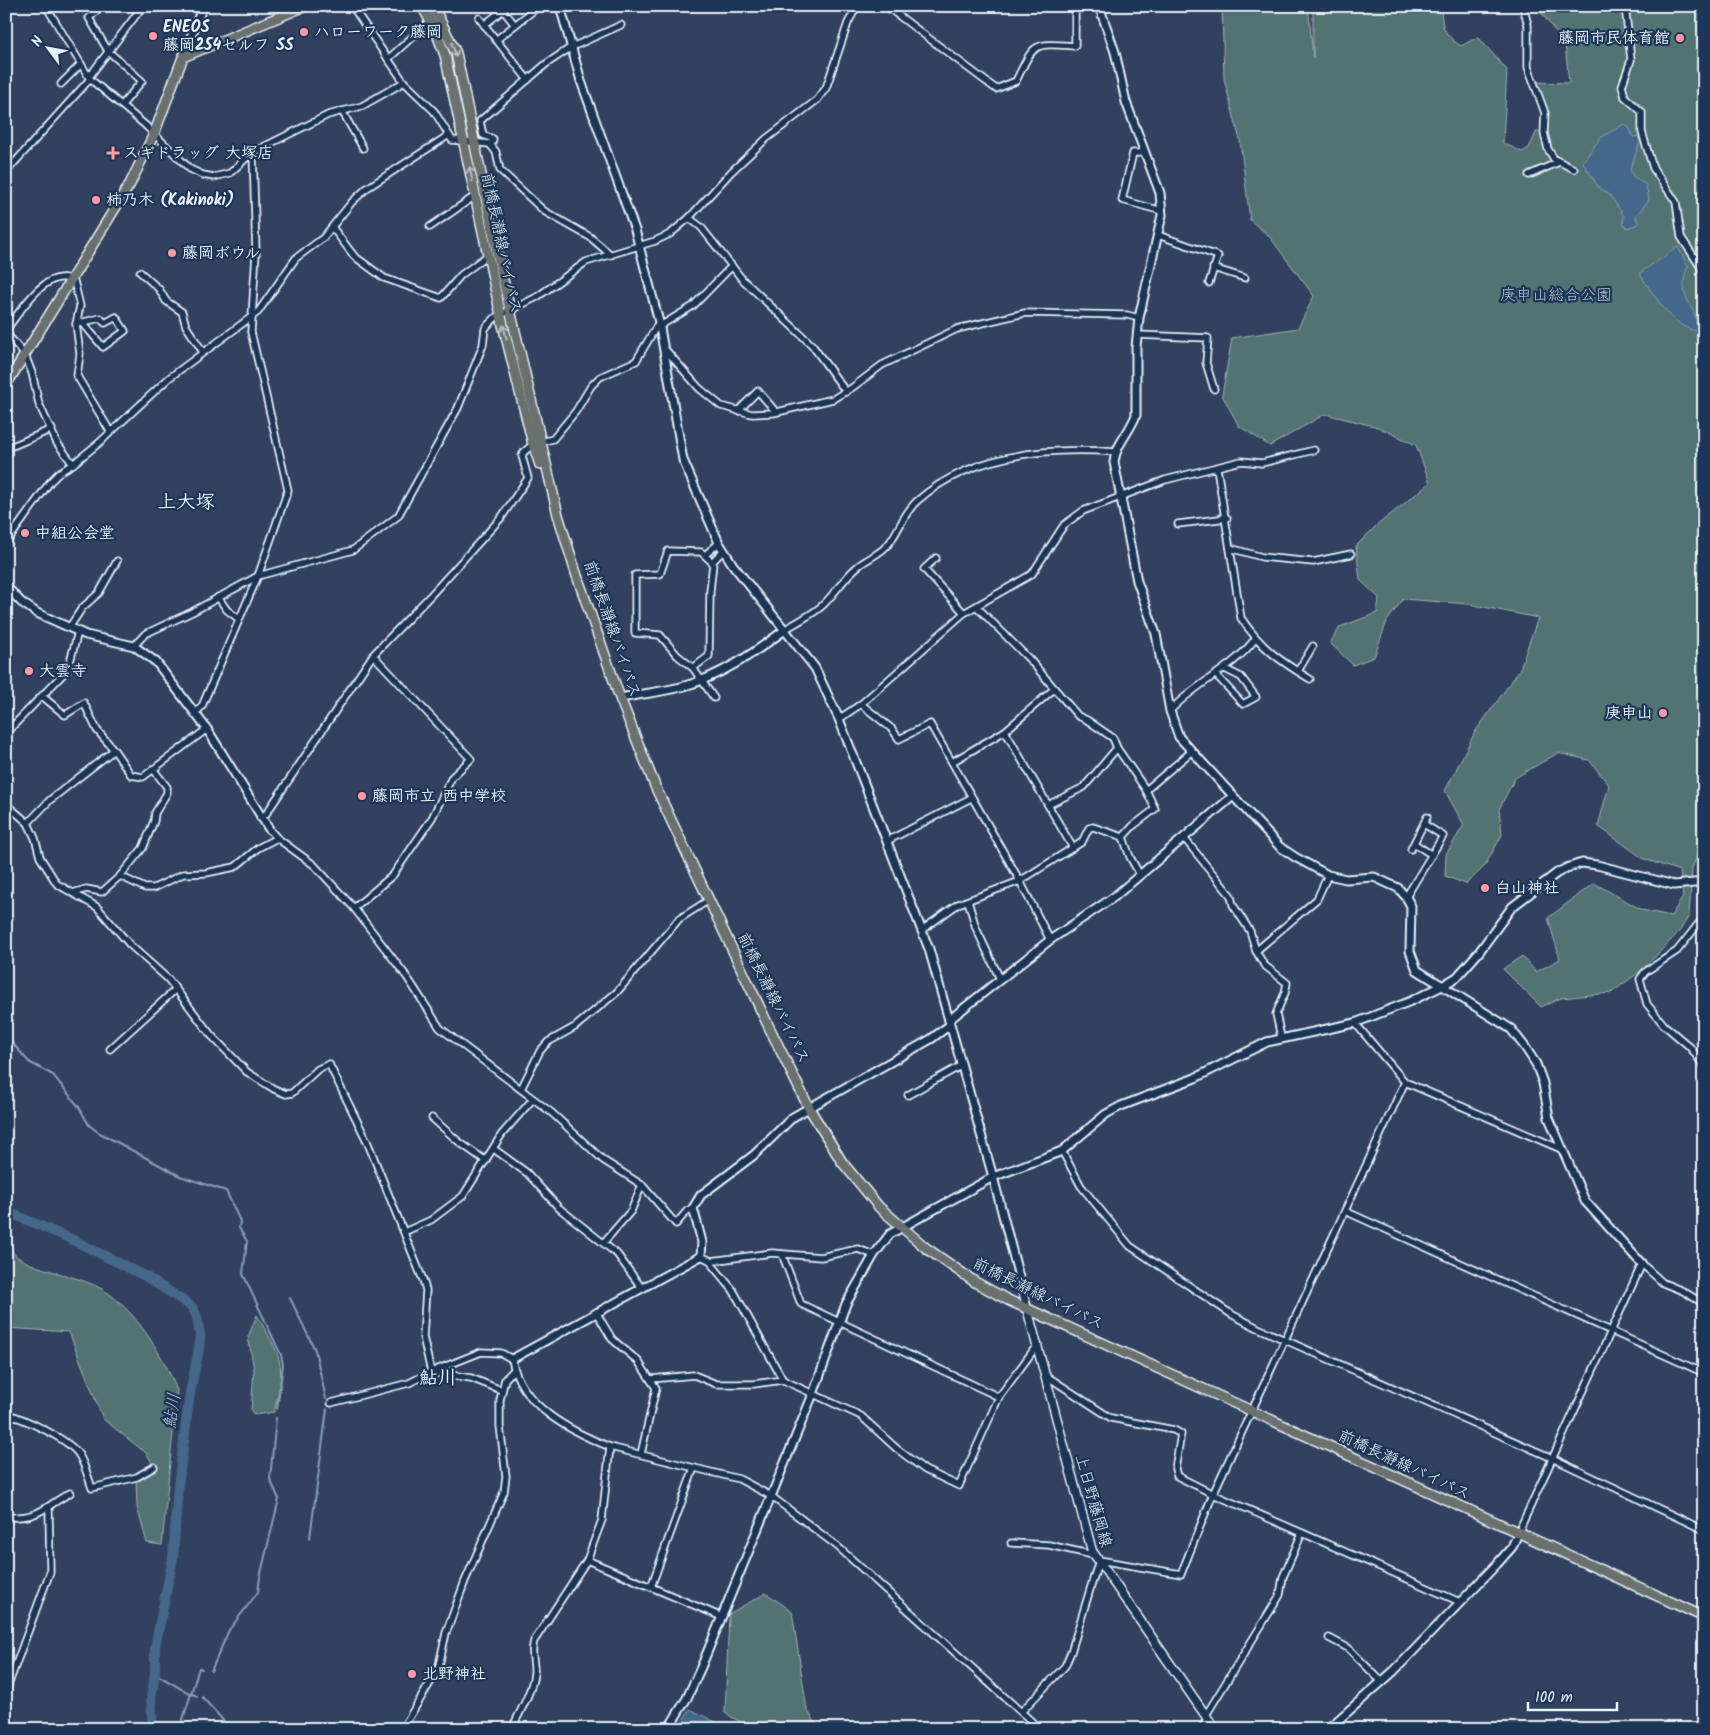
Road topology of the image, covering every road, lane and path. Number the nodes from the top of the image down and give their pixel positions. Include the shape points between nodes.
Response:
1 (46, 6) edge
2 (102, 6) edge
3 (143, 6) edge
4 (203, 6) edge
5 (305, 6) edge
6 (352, 6) edge
7 (422, 6) edge
8 (433, 6) edge
9 (539, 6) edge
10 (560, 6) edge
11 (857, 6) edge
12 (886, 6) edge
13 (1079, 6) edge
14 (1099, 6) edge
15 (1524, 6) edge
16 (1625, 6) edge
17 (479, 18) dead end
18 (431, 20) junction
19 (484, 25) junction
20 (515, 25) junction
21 (621, 25) dead end
22 (496, 40) junction
23 (570, 48) junction
24 (108, 51) junction
25 (183, 57) junction
26 (388, 60) junction
27 (81, 64) junction
28 (90, 78) junction
29 (528, 80) junction
30 (404, 82) junction
31 (61, 84) dead end
32 (122, 106) junction
33 (342, 111) junction
34 (154, 134) junction
35 (449, 135) junction
36 (468, 141) junction
37 (491, 146) junction
38 (364, 148) dead end
39 (253, 152) junction
40 (1145, 153) junction
41 (1559, 162) junction
42 (1574, 170) dead end
43 (6, 172) edge
44 (1529, 175) dead end
45 (475, 196) junction
46 (1162, 211) junction
47 (689, 218) junction
48 (332, 227) junction
49 (430, 227) dead end
50 (1158, 235) junction
51 (640, 247) junction
52 (488, 255) junction
53 (611, 255) junction
54 (732, 266) junction
55 (1214, 268) junction
56 (140, 272) dead end
57 (1704, 272) edge
58 (1245, 278) dead end
59 (71, 279) junction
60 (1209, 283) dead end
61 (506, 313) junction
62 (251, 317) junction
63 (1139, 318) junction
64 (82, 322) junction
65 (76, 324) junction
66 (659, 324) junction
67 (6, 332) edge
68 (1137, 335) junction
69 (664, 348) junction
70 (204, 352) junction
71 (25, 355) junction
72 (6, 385) edge
73 (1214, 389) dead end
74 (846, 392) junction
75 (738, 411) junction
76 (776, 412) junction
77 (52, 429) junction
78 (110, 431) junction
79 (536, 444) junction
80 (6, 447) edge
81 (1314, 450) dead end
82 (1115, 452) junction
83 (73, 464) junction
84 (1218, 468) junction
85 (1121, 497) junction
86 (1227, 518) junction
87 (1178, 524) dead end
88 (6, 543) edge
89 (719, 543) junction
90 (1230, 548) junction
91 (724, 550) junction
92 (1351, 554) dead end
93 (705, 555) junction
94 (936, 558) dead end
95 (117, 560) dead end
96 (712, 562) junction
97 (258, 576) junction
98 (6, 586) edge
99 (218, 597) junction
100 (977, 607) junction
101 (964, 613) junction
102 (239, 619) junction
103 (69, 628) junction
104 (786, 629) junction
105 (78, 632) junction
106 (1255, 639) junction
107 (134, 646) junction
108 (1313, 646) dead end
109 (373, 654) junction
110 (693, 668) junction
111 (1225, 668) junction
112 (1298, 671) junction
113 (1216, 675) junction
114 (1310, 678) dead end
115 (701, 680) junction
116 (1054, 689) junction
117 (42, 696) junction
118 (620, 698) junction
119 (714, 698) dead end
120 (861, 704) junction
121 (1170, 711) junction
122 (196, 713) junction
123 (839, 719) junction
124 (207, 729) junction
125 (1005, 731) junction
126 (6, 733) edge
127 (1117, 748) junction
128 (114, 750) junction
129 (1191, 752) junction
130 (952, 762) junction
131 (153, 769) junction
132 (1146, 790) junction
133 (1233, 796) junction
134 (971, 798) junction
135 (6, 804) edge
136 (1048, 805) junction
137 (1427, 817) dead end
138 (260, 818) junction
139 (28, 823) junction
140 (1424, 824) junction
141 (269, 829) joint
142 (1123, 837) junction
143 (277, 838) junction
144 (1184, 838) junction
145 (887, 841) junction
146 (1073, 848) junction
147 (1432, 854) junction
148 (1140, 875) junction
149 (1328, 875) junction
150 (120, 876) junction
151 (1020, 881) junction
152 (1704, 882) edge
153 (73, 893) junction
154 (1406, 897) junction
155 (709, 900) junction
156 (968, 901) junction
157 (354, 908) junction
158 (1704, 917) edge
159 (922, 930) junction
160 (1050, 940) junction
161 (1256, 951) junction
162 (1000, 980) junction
163 (1442, 986) junction
164 (176, 989) junction
165 (950, 1023) junction
166 (1355, 1023) junction
167 (1281, 1037) junction
168 (110, 1050) dead end
169 (962, 1065) junction
170 (1704, 1066) edge
171 (1405, 1082) junction
172 (521, 1089) junction
173 (908, 1095) dead end
174 (533, 1099) junction
175 (809, 1108) junction
176 (432, 1118) dead end
177 (494, 1149) junction
178 (1561, 1149) junction
179 (1062, 1151) junction
180 (486, 1161) junction
181 (993, 1177) junction
182 (642, 1185) junction
183 (693, 1208) junction
184 (1345, 1211) junction
185 (901, 1227) junction
186 (404, 1232) junction
187 (604, 1242) junction
188 (782, 1254) junction
189 (874, 1255) junction
190 (701, 1256) junction
191 (711, 1261) junction
192 (1642, 1264) junction
193 (641, 1287) junction
194 (1704, 1304) edge
195 (1027, 1308) junction
196 (596, 1312) junction
197 (840, 1322) junction
198 (1611, 1331) junction
199 (1287, 1340) junction
200 (1038, 1344) junction
201 (512, 1359) junction
202 (514, 1370) junction
203 (431, 1372) junction
204 (1704, 1373) edge
205 (1045, 1375) junction
206 (651, 1378) junction
207 (783, 1380) junction
208 (501, 1390) junction
209 (813, 1394) junction
210 (999, 1397) junction
211 (331, 1403) dead end
212 (1251, 1411) junction
213 (6, 1414) edge
214 (610, 1447) junction
215 (641, 1454) junction
216 (1552, 1458) junction
217 (154, 1467) dead end
218 (694, 1468) junction
219 (70, 1493) dead end
220 (1213, 1494) junction
221 (770, 1496) junction
222 (49, 1508) junction
223 (6, 1517) edge
224 (1704, 1530) edge
225 (1302, 1532) junction
226 (1518, 1533) junction
227 (1011, 1543) dead end
228 (1095, 1558) junction
229 (587, 1560) junction
230 (651, 1588) junction
231 (1460, 1602) junction
232 (722, 1617) junction
233 (1704, 1617) edge
234 (1329, 1638) dead end
235 (1382, 1682) junction
236 (6, 1691) edge
237 (1020, 1712) junction
238 (1207, 1716) junction
239 (1039, 1728) edge
240 (402, 1729) edge
241 (512, 1729) edge
242 (668, 1729) edge
243 (1201, 1729) edge
244 (1215, 1729) edge
245 (1328, 1729) edge

1 - 27 street
2 - 24 street via 89,18
3 - 24 street
4 - 25 street
5 - 25 main road
6 - 26 street
7 - 18 main road, 前橋長瀞線バイパス
8 -> 36 main road, 前橋長瀞線バイパス via 456,53
9 - 20 street
10 - 23 street
11 - 47 street via 826,88 817,100 730,172
12 - 13 street via 996,89 1016,81 1031,51 1037,46 1076,46 1075,9
14 - 40 street via 1115,52 1126,102
15 - 41 street via 1530,73 1545,113 1544,133 1548,148
16 - 57 street via 1630,60 1622,86 1625,97 1642,112 1642,132 1653,168 1676,202 1681,237
17 - 19 street
18 - 26 street
18 - 36 main road, 前橋長瀞線バイパス via 445,55
19 - 20 street via 502,10
19 - 22 street
20 - 22 street
21 - 23 street
22 - 29 street
23 - 29 street
23 - 51 street
24 - 28 street
24 - 32 street via 142,81
25 - 34 main road
26 - 30 street
27 - 28 street
27 - 31 street
28 - 32 street
28 - 43 street
29 - 37 street via 480,121 483,135 494,138
30 - 33 street via 362,106
30 - 35 street via 434,111
32 - 34 street
33 - 38 street
33 - 39 street
34 - 39 street via 190,169 211,177 230,173
34 - 59 main road via 130,184
35 - 36 street via 452,140
35 - 48 street via 367,188
36 - 37 street
45 -> 36 main road, 前橋長瀞線バイパス
36 - 61 main road, 前橋長瀞線バイパス
37 - 53 street via 496,152 500,170 544,211 590,237
39 - 62 street via 256,253
40 - 46 street via 1160,193
40 - 46 street via 1133,153 1122,200
41 - 42 street
41 - 44 street
45 - 49 street
45 - 52 main road, 前橋長瀞線バイパス
46 - 50 street
47 - 51 street via 670,234
47 - 54 street
48 - 52 street via 354,256 368,268 384,278 441,298 461,275
48 - 62 street via 296,258 258,312
50 - 55 street via 1218,256
50 - 63 street
51 - 53 street
51 - 66 street
52 - 61 main road, 前橋長瀞線バイパス
53 - 61 street via 586,262
54 - 66 street via 693,306
54 - 74 street via 812,345
55 - 58 street
55 - 60 street
56 - 70 street via 166,301 182,312 186,326
59 - 65 street via 80,306
59 - 67 street via 54,279 40,288
59 - 71 main road
61 - 79 main road, 前橋長瀞線バイパス
61 - 97 street via 495,318 485,329 483,345 458,408 398,516 353,550
62 - 70 street
62 - 97 street via 251,332 288,490
63 - 68 street
63 - 74 street via 1036,312 995,319 957,329 886,363
64 - 64 street via 100,318 106,323 116,318 126,331 103,347
64 - 65 street
65 - 78 street via 80,354 77,376
66 - 69 street
66 - 79 street via 636,360 595,381 553,440
67 - 71 street
68 - 73 street via 1208,338 1206,363
68 - 82 street via 1136,415
69 - 75 street via 708,397 720,406
69 - 89 street via 683,460
70 - 78 street via 169,378
71 - 72 main road
71 - 77 street via 38,404
74 - 76 street via 833,399
75 - 76 street via 752,414
75 - 76 street via 758,391
77 - 80 street
77 - 83 street
78 - 83 street
79 - 109 street via 522,456 528,478 501,518
79 - 118 main road, 前橋長瀞線バイパス
81 - 84 street via 1262,463 1241,461
82 - 85 street
82 - 104 street via 1066,450 982,464 953,476 912,506 882,551 857,566 823,604
83 - 88 street via 50,482
84 - 85 street via 1165,480
84 - 86 street
85 - 100 street via 1083,510 1067,522 1034,572
85 - 121 street via 1137,581 1161,652
86 - 87 street
86 - 90 street
89 - 91 street
89 - 93 street
90 - 92 street via 1262,557 1313,562
90 - 106 street via 1241,618
91 - 96 street
91 - 104 street
93 - 96 street
93 - 110 street via 701,552 668,551 660,574 635,575 635,632 660,635
94 - 101 street via 924,569
95 - 103 street via 98,593 82,608
96 - 110 street via 709,656
97 - 99 street
97 - 102 street
98 - 103 street via 37,613
99 - 102 street
99 - 107 street via 145,634
100 - 101 street
100 - 116 street
101 - 120 street
102 - 122 street via 202,706
103 - 105 street
104 - 115 street via 733,665
104 - 123 street via 816,668
105 - 107 street
105 - 117 street via 70,666
106 - 111 street
106 - 112 street via 1277,659
107 - 122 street via 162,668
108 - 112 street
109 - 138 street via 266,814
109 - 157 street via 471,759 452,777 432,818 393,875
110 - 115 street
111 - 113 street
111 - 113 street via 1241,677 1256,698 1243,704
112 - 114 street
113 - 121 street
115 - 118 street via 682,687
115 - 119 street
116 - 125 street
116 - 127 street via 1078,716 1113,738
117 - 126 street
117 - 128 street via 65,715 84,703 96,730
118 - 155 main road, 前橋長瀞線バイパス via 655,786
120 - 123 street
120 - 130 street via 892,729 899,739 930,724
121 - 129 street via 1179,737
122 - 124 street
123 - 145 street
124 - 131 street
124 - 138 street
125 - 130 street
125 - 136 street
127 - 132 street
127 - 136 street via 1084,787
128 - 131 street via 131,775 143,777
128 - 139 street via 50,800
129 - 132 street
129 - 133 street
130 - 134 street
131 - 150 street via 167,787 167,793 154,813 143,848
132 - 142 street via 1155,809
133 - 144 street
133 - 149 street via 1280,847
134 - 145 street
134 - 151 street
135 - 139 street
136 - 146 street
137 - 140 street
138 - 141 street
139 - 153 street via 36,838 40,857 58,884
140 - 147 street via 1443,836
140 - 147 street via 1413,847
141 - 143 street
142 - 146 street via 1093,827
142 - 148 street
143 - 150 street via 258,848 235,867 183,874 154,888 145,888
143 - 157 street via 314,866
144 - 148 street
144 - 161 street via 1231,896 1233,905 1250,931
145 - 159 street
146 - 151 street
147 - 154 street
148 - 160 street via 1114,897
149 - 154 street via 1374,877 1398,888
149 - 161 street via 1317,899
150 - 153 street via 102,892 86,889
151 - 156 street
151 - 160 street
152 - 163 street via 1674,885 1597,865 1582,863 1569,867 1512,907 1457,977
153 - 164 street via 97,907 130,945 152,962
154 - 163 street via 1411,906 1412,960 1417,970
155 - 172 street via 679,919 617,992 575,1026 548,1042
155 - 175 main road, 前橋長瀞線バイパス
156 - 159 street via 958,904
156 - 162 street via 976,928
157 - 172 street via 407,977 440,1028
158 - 170 street via 1677,951 1645,972 1640,979 1647,1004 1664,1026 1690,1047
159 - 165 street
160 - 162 street
161 - 167 street via 1264,965 1287,983 1276,1014
162 - 165 street
163 - 166 street
163 - 178 street via 1511,1030 1525,1048 1543,1083 1549,1118
164 - 168 street
164 - 186 street via 212,1036 247,1072 282,1093 292,1093 318,1069 329,1064 367,1141
165 - 169 street
165 - 175 street via 931,1039
166 - 167 street
166 - 171 street
167 - 179 street via 1195,1078 1106,1114
169 - 173 street
169 - 181 street
171 - 178 street
171 - 184 street
172 - 174 street
174 - 177 street via 502,1134
174 - 182 street via 552,1112 603,1160
175 - 183 street via 793,1117 754,1155 702,1195
175 - 185 main road, 前橋長瀞線バイパス via 855,1180
176 - 180 street
177 - 180 street
177 - 187 street via 527,1173 559,1208
178 - 192 street via 1585,1201
179 - 181 street
179 - 199 street via 1081,1186 1130,1246 1231,1314
180 - 186 street via 463,1196 431,1220
181 - 185 street
181 - 195 street
182 - 183 street via 676,1224
182 - 187 street via 631,1211
183 - 190 street via 702,1242
184 - 198 street
184 - 199 street
185 - 189 street via 886,1238
185 - 195 main road, 前橋長瀞線バイパス via 975,1282
186 - 203 street via 426,1290 422,1337
187 - 193 street
188 - 189 street via 821,1257 858,1249
188 - 191 street
188 - 197 street via 801,1304
189 - 197 street via 850,1295
190 - 191 street
190 - 193 street
191 - 207 street via 733,1290
192 - 194 street via 1663,1283
192 - 198 street
193 - 196 street
195 - 200 main road, 上日野藤岡線
195 - 212 main road, 前橋長瀞線バイパス
196 - 201 street
196 - 206 street via 612,1339 638,1361
197 - 209 street
197 - 210 street
198 - 204 street
198 - 216 street
199 - 212 street
199 - 216 street
200 - 205 main road, 上日野藤岡線
200 - 210 street
201 - 202 street
201 - 203 street via 487,1350
202 - 208 street via 505,1379
202 - 214 street via 533,1402 541,1409 557,1421
203 - 208 street via 471,1378
203 - 211 street via 392,1389
205 - 220 street via 1111,1418 1181,1434 1176,1474
205 - 228 main road, 上日野藤岡線
206 - 207 street via 694,1375 716,1384
206 - 215 street via 656,1388
207 - 209 street
208 - 240 street via 504,1492 465,1581 446,1633 438,1670
209 - 210 street via 861,1416 926,1470 959,1486
209 - 221 street
212 - 220 street
212 - 226 main road, 前橋長瀞線バイパス
213 - 217 street via 28,1420 74,1449 92,1488 137,1477
214 - 215 street
214 - 229 street via 602,1520
215 - 218 street
216 - 224 street
216 - 226 street
218 - 221 street via 739,1479
218 - 230 street
219 - 222 street
220 - 225 street
220 - 228 street via 1181,1574
221 - 232 street
221 - 237 street via 837,1546
222 - 223 street via 27,1516
222 - 236 street via 50,1572
225 - 231 street
225 - 238 street via 1283,1577 1280,1595
226 - 231 street via 1507,1552
226 - 233 main road, 前橋長瀞線バイパス
227 - 228 street via 1049,1546
228 - 237 street via 1071,1652 1064,1666
228 - 238 main road, 上日野藤岡線
229 - 230 street
229 - 241 street via 534,1641 531,1652 534,1672
230 - 232 street
231 - 235 street
232 - 242 street via 694,1685
234 - 235 street via 1348,1648
235 - 245 street
237 - 239 street
238 - 243 street
238 - 244 main road, 上日野藤岡線

